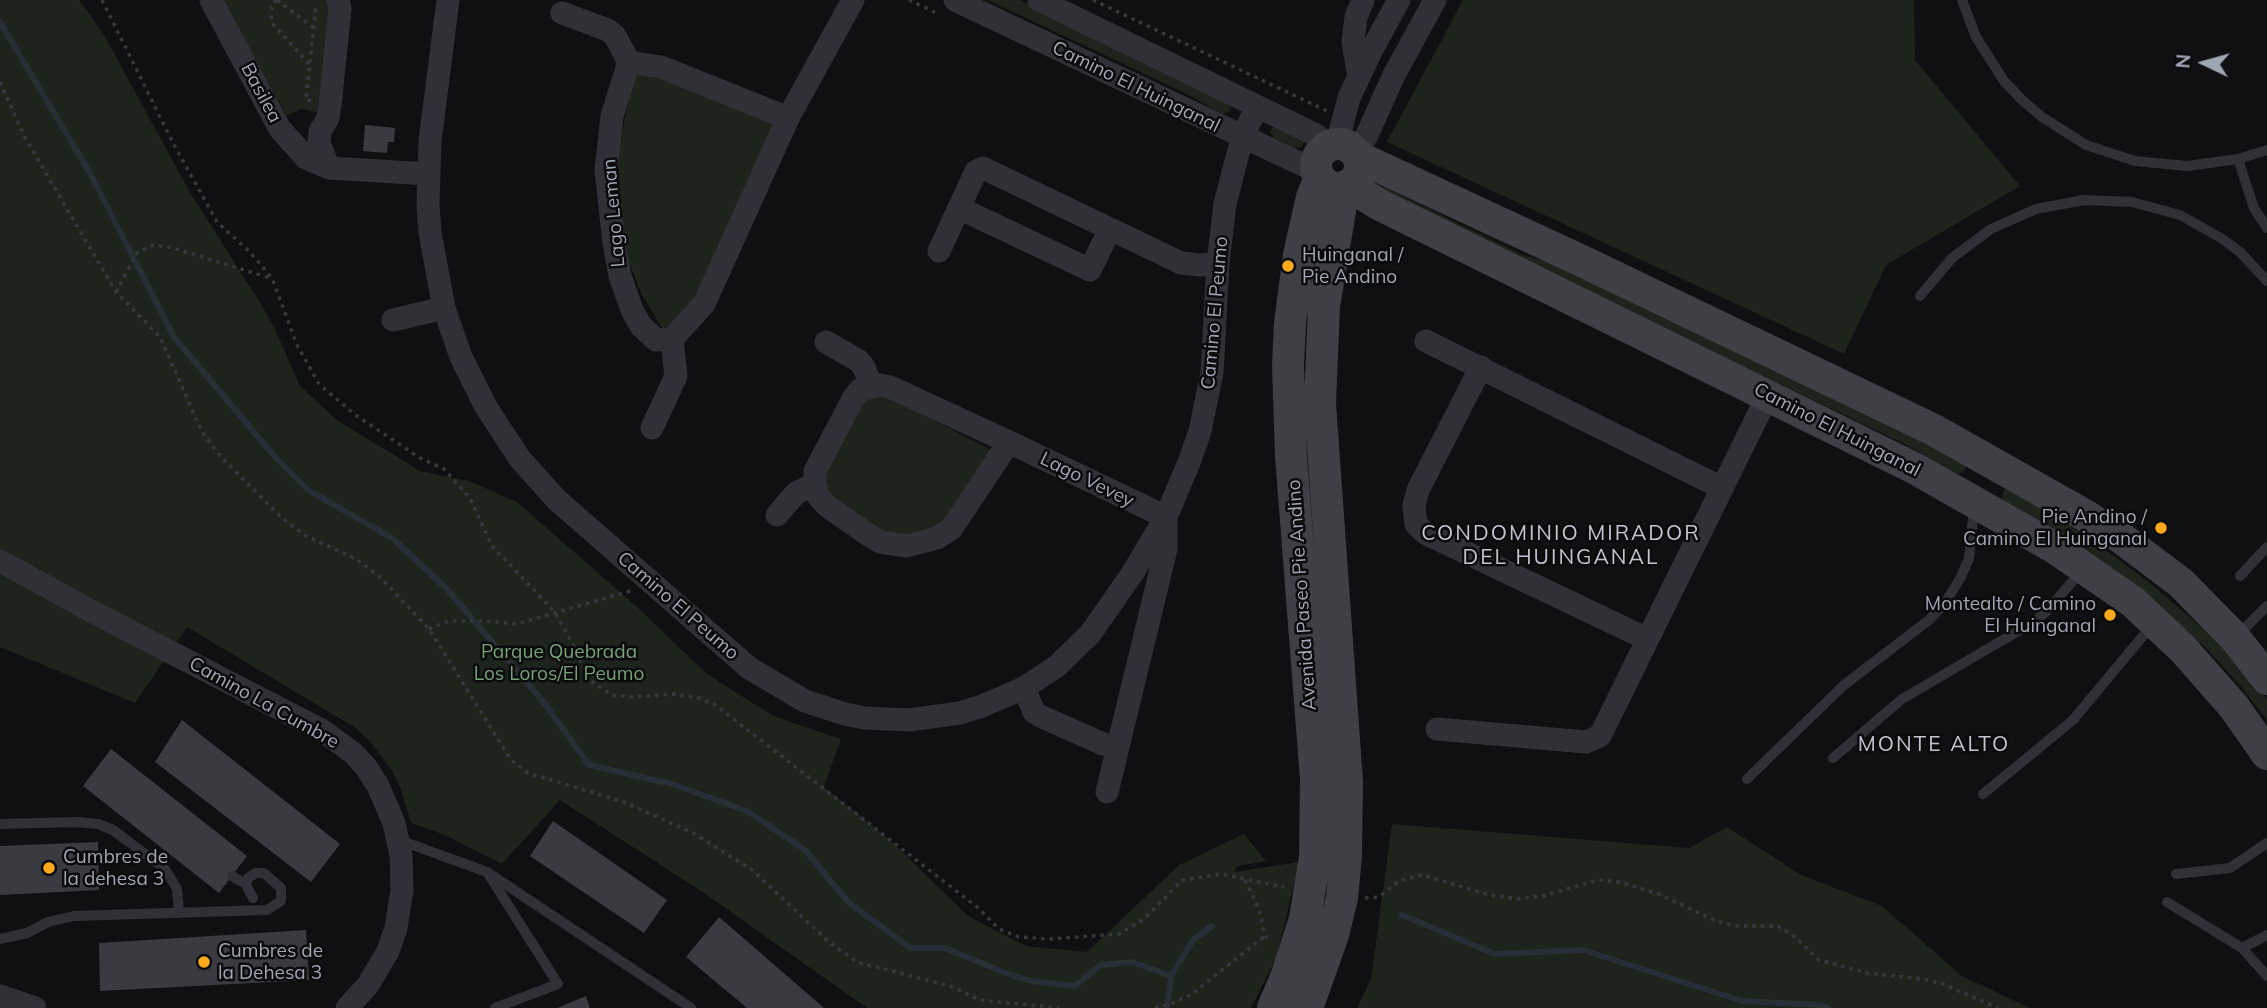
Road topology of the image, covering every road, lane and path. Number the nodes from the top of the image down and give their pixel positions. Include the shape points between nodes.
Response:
1 (102, 0) edge
2 (211, 0) edge
3 (277, 0) edge
4 (448, 0) edge
5 (853, 0) edge
6 (955, 0) edge
7 (1040, 0) edge
8 (1093, 0) edge
9 (1363, 0) edge
10 (1399, 0) edge
11 (1435, 0) edge
12 (1962, 0) edge
13 (327, 1) edge
14 (562, 13) dead end
15 (314, 28) junction
16 (629, 62) junction
17 (310, 65) junction
18 (1359, 76) junction
19 (0, 82) edge
20 (1259, 109) junction
21 (1328, 112) dead end
22 (309, 113) dead end
23 (788, 118) junction
24 (1242, 138) junction
25 (2267, 150) edge
26 (2238, 159) junction
27 (1339, 165) junction
28 (329, 168) junction
29 (428, 174) junction
30 (959, 208) junction
31 (2267, 228) edge
32 (1110, 229) junction
33 (939, 251) dead end
34 (1218, 263) junction
35 (272, 278) junction
36 (2267, 281) edge
37 (116, 292) junction
38 (1920, 296) dead end
39 (444, 308) junction
40 (393, 320) dead end
41 (672, 339) junction
42 (1426, 341) dead end
43 (826, 342) dead end
44 (1480, 367) junction
45 (871, 387) junction
46 (1768, 395) junction
47 (652, 428) dead end
48 (1009, 442) junction
49 (1992, 462) junction
50 (815, 484) junction
51 (1722, 488) junction
52 (1974, 502) junction
53 (777, 515) dead end
54 (1166, 517) junction
55 (2267, 547) edge
56 (0, 561) edge
57 (2085, 567) junction
58 (2240, 576) dead end
59 (652, 585) junction
60 (2267, 607) edge
61 (554, 611) junction
62 (2155, 622) junction
63 (429, 629) junction
64 (2235, 638) junction
65 (1647, 639) junction
66 (2267, 679) edge
67 (1024, 688) junction
68 (1437, 729) dead end
69 (1118, 747) junction
70 (2267, 754) edge
71 (1833, 758) dead end
72 (1747, 779) dead end
73 (1107, 792) dead end
74 (1983, 794) dead end
75 (0, 824) edge
76 (399, 840) junction
77 (2267, 843) edge
78 (487, 872) junction
79 (2176, 874) dead end
80 (232, 876) dead end
81 (1245, 880) junction
82 (247, 882) junction
83 (1292, 889) dead end
84 (253, 898) dead end
85 (1342, 898) junction
86 (2167, 902) dead end
87 (179, 913) junction
88 (2267, 935) edge
89 (1265, 936) junction
90 (0, 939) edge
91 (1277, 947) dead end
92 (2242, 948) junction
93 (2267, 976) edge
94 (0, 996) edge
95 (35, 1008) edge
96 (347, 1008) edge
97 (495, 1008) edge
98 (691, 1008) edge
99 (1059, 1008) edge
100 (1155, 1008) edge
101 (1273, 1008) edge
102 (1307, 1008) edge
103 (1997, 1008) edge

1 - 35 path via 217,222
2 - 28 street, Basilea via 280,129 306,158
3 - 15 path
3 - 17 path via 272,5 271,22
4 - 29 street, Camino El Peumo
5 - 23 street
6 - 24 street, Camino El Huinganal
7 - 20 street, Camino El Huinganal
8 - 21 path
9 - 18 street via 1353,42
10 - 18 street, Avenida Paseo Pie Andino
11 - 27 street, Avenida Paseo Pie Andino via 1367,135
12 - 26 lane via 1976,37 2004,81 2063,132 2110,154 2148,163 2187,166
13 - 15 path
13 - 28 street via 340,9 328,118 318,144
14 - 16 street via 608,30
15 - 17 path
16 - 23 street via 661,67
16 - 41 street, Lago Leman via 612,117 606,170 614,243 620,276 641,326 656,340
17 - 22 path
18 - 27 street, Avenida Paseo Pie Andino via 1345,112
19 - 37 path via 24,136
20 - 24 street, Camino El Peumo
20 - 27 street, Camino El Huinganal via 1316,135
23 - 41 street via 704,304
24 - 27 street, Camino El Huinganal
24 - 34 street, Camino El Peumo via 1225,204
25 - 26 lane
26 - 31 lane via 2254,208
27 - 46 street, Camino El Huinganal via 1364,197
27 - 49 street, Camino El Huinganal via 1620,279
27 - 85 street, Avenida Paseo Pie Andino via 1324,306 1320,404 1347,782
27 - 101 street, Avenida Paseo Pie Andino via 1312,197 1290,323 1292,456 1316,779 1315,857 1305,919
28 - 29 street, Basilea
29 - 39 street, Camino El Peumo via 430,233
30 - 32 street via 976,171 982,168
30 - 32 street via 1090,270
30 - 33 street
32 - 34 street via 1181,263
34 - 54 street, Camino El Peumo via 1208,400
35 - 37 path via 153,245 137,253
35 - 61 path via 297,345 319,384 354,414 444,469 470,498 492,546
36 - 38 lane via 2240,252 2180,215 2133,202 2084,200 2036,209 1991,229 1952,258
37 - 63 path via 160,337 202,432 221,457 293,527 379,576
39 - 40 street
39 - 59 street, Camino El Peumo via 471,380 520,459 557,500
41 - 47 street via 676,376
42 - 44 street
43 - 45 street via 859,361
44 - 51 street
44 - 65 street via 1418,490 1416,524 1425,533
45 - 48 street, Lago Vevey via 890,387
45 - 50 street via 854,397 815,471
46 - 51 street
46 - 52 street, Camino El Huinganal
48 - 50 street via 951,529 907,547 870,536 827,506
48 - 54 street, Lago Vevey
49 - 52 street
49 - 64 street, Camino El Huinganal via 2141,551 2181,583
50 - 53 street via 796,493
51 - 65 street
52 - 57 street, Camino El Huinganal
52 - 72 lane via 1969,558 1945,603 1844,685
54 - 67 street, Camino El Peumo via 1090,634 1057,666
54 - 69 street, Camino El Peumo via 1166,549
55 - 58 lane
56 - 76 street, Camino La Cumbre via 338,741 366,767 378,786
57 - 62 street, Camino El Huinganal
57 - 71 lane via 2032,623 1902,699
59 - 61 path
59 - 67 street, Camino El Peumo via 758,674 805,701 845,714 884,720 935,717 982,706
60 - 64 lane
61 - 63 path via 517,624 449,621
61 - 81 path via 589,680 612,695 675,694 714,704 977,907 999,929 1019,937 1118,934 1144,919 1182,880 1221,874
62 - 70 street, Camino El Huinganal via 2209,677
62 - 74 lane via 2073,720
63 - 99 path via 511,760 528,773 624,802 693,833 751,869 830,943 857,962 950,986 980,999
64 - 66 street, Camino El Huinganal
65 - 68 street via 1600,736 1586,742
67 - 69 street via 1040,716
69 - 73 street, Camino El Peumo
75 - 87 lane via 78,822 113,830 165,869 177,889
76 - 78 lane
76 - 96 street, Camino La Cumbre via 402,890 396,928 368,985
77 - 79 lane via 2230,868
78 - 97 lane via 558,984
78 - 98 lane
80 - 82 lane
81 - 83 path
81 - 89 path
82 - 84 lane
82 - 87 lane via 256,873 264,873 281,888 281,901 267,910
85 - 102 street, Avenida Paseo Pie Andino
85 - 103 path via 1379,897 1399,881 1422,875 1517,900 1598,880 1620,881 1716,921 1778,926 1818,960 1867,973 1943,984
86 - 92 lane
87 - 90 lane via 63,918
88 - 92 lane
89 - 91 path
89 - 100 path via 1192,994
92 - 93 lane
94 - 95 street

